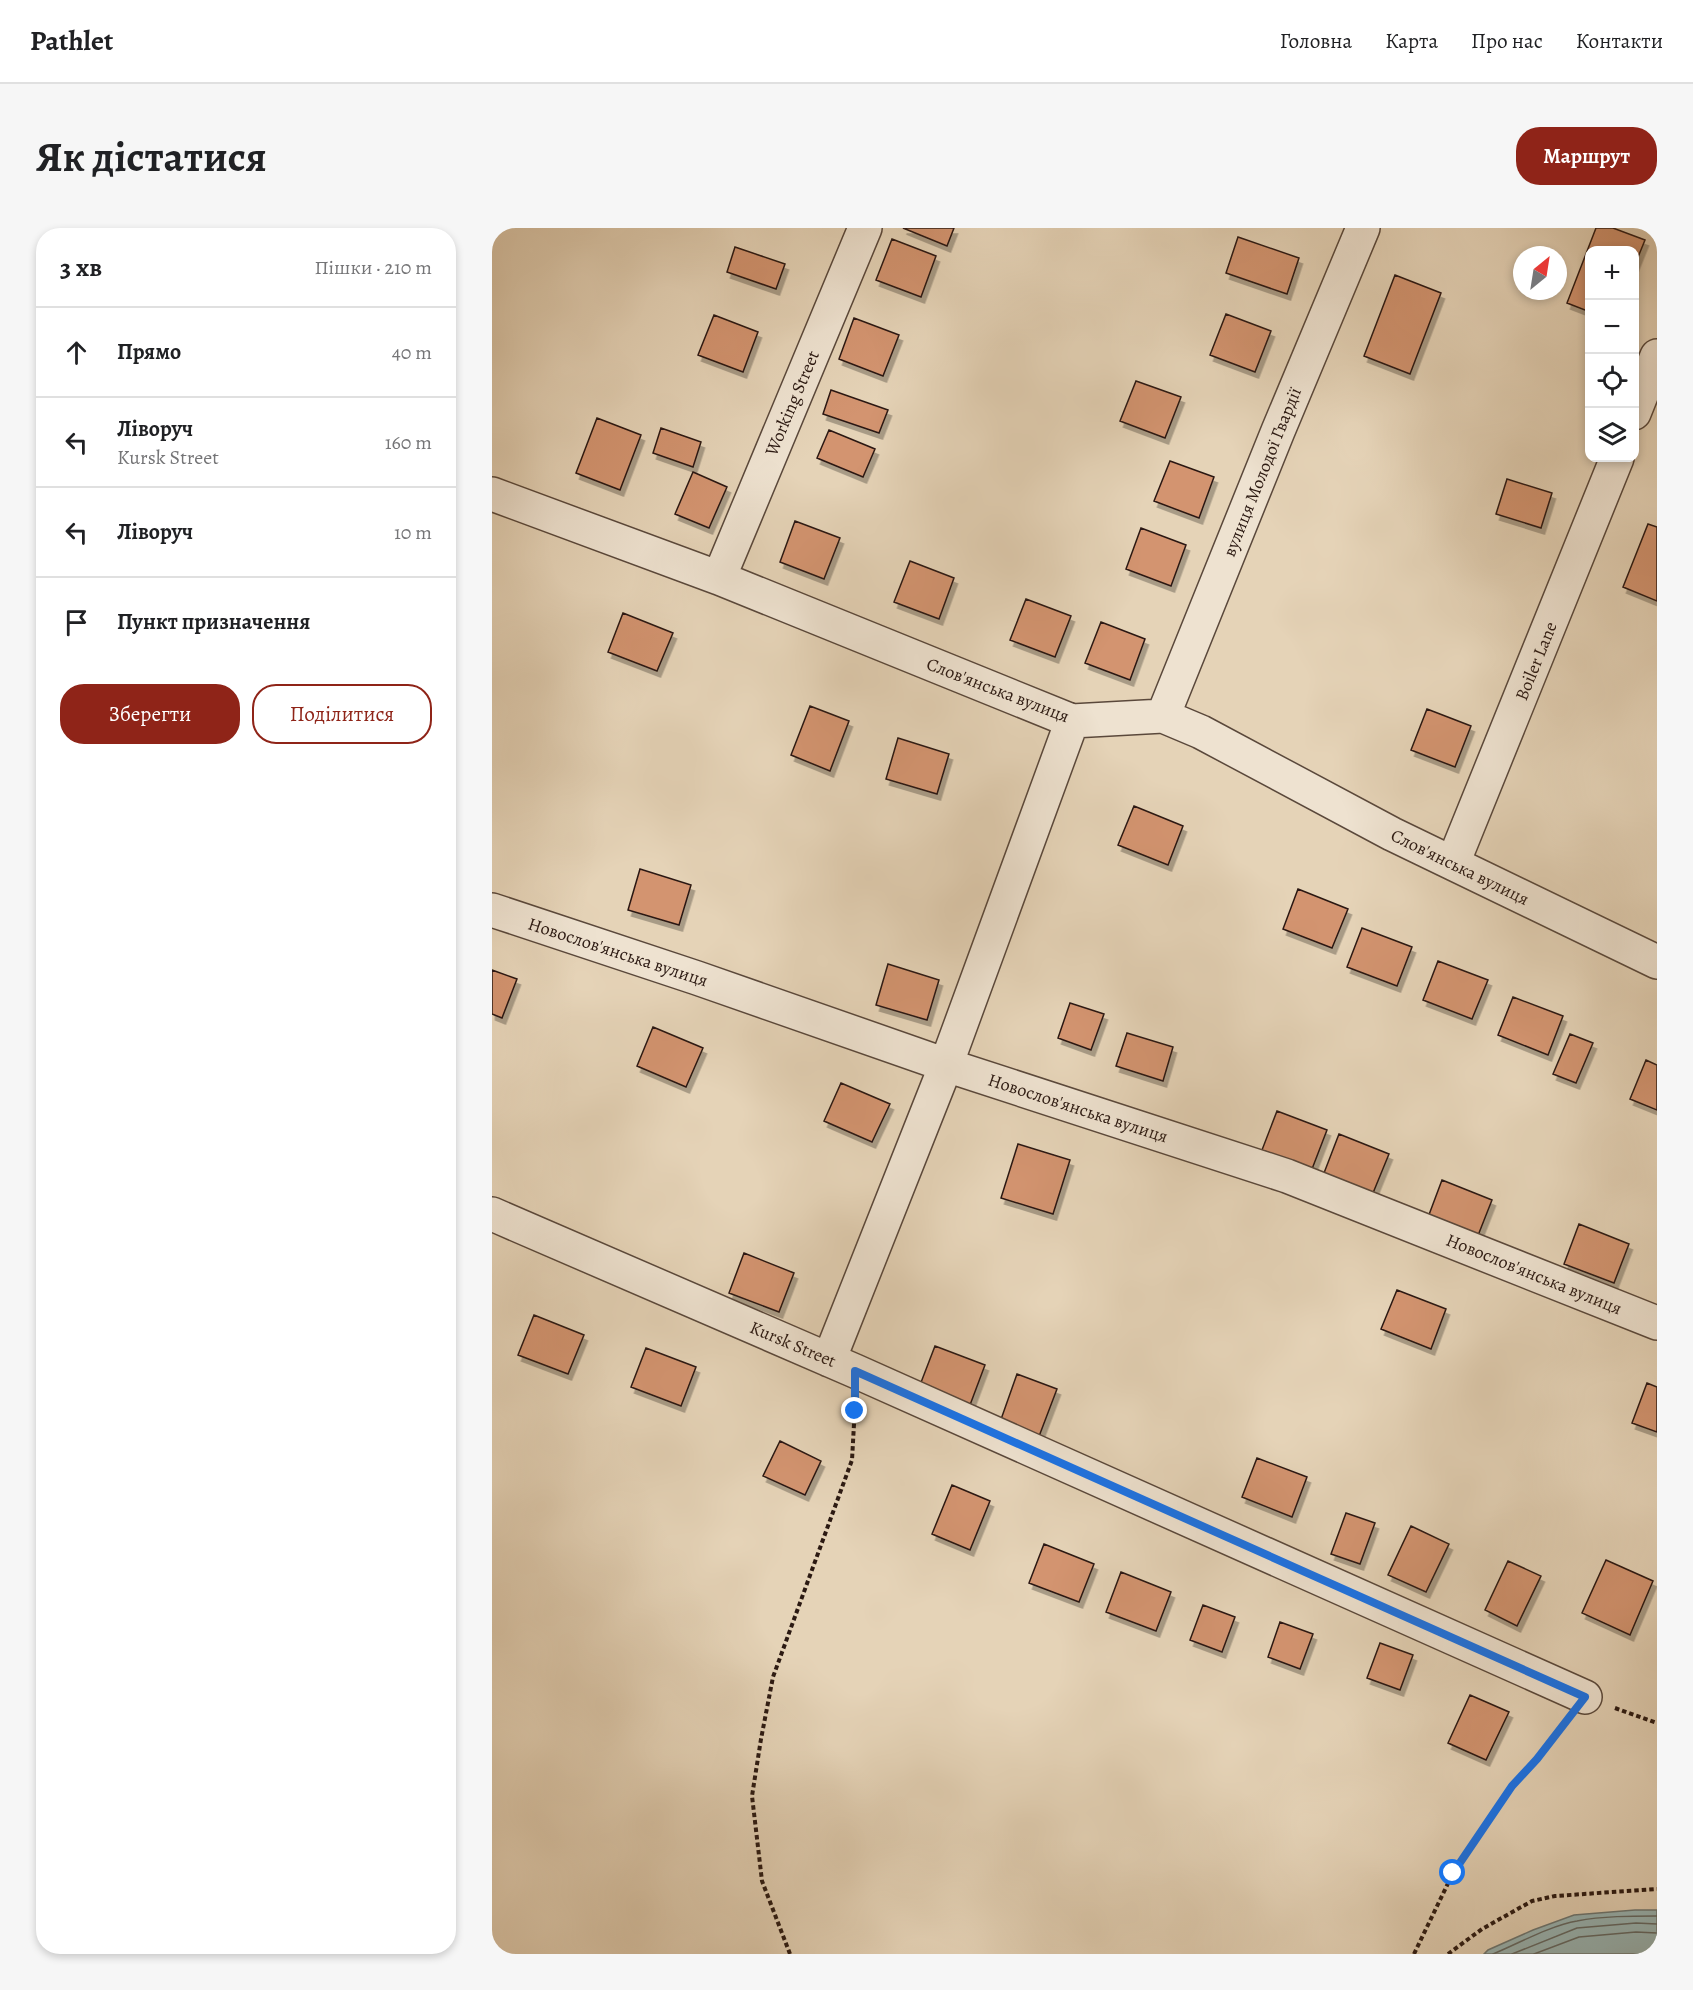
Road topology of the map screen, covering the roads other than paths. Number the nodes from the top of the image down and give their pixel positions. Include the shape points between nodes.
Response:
1 (865, 228) edge
2 (1363, 228) edge
3 (1657, 356) edge
4 (1637, 408) edge
5 (1615, 462) edge
6 (492, 494) edge
7 (719, 578) junction
8 (1163, 716) junction
9 (1072, 721) junction
10 (1453, 863) junction
11 (492, 910) edge
12 (1657, 962) edge
13 (946, 1065) junction
14 (492, 1214) edge
15 (1657, 1323) edge
16 (842, 1366) junction
17 (1585, 1697) road end

1 - 7 street, Working Street
2 - 8 street, вулиця Молодої Гвардії
3 - 4 street
5 - 10 street, Boiler Lane
6 - 7 street, Слов'янська вулиця
7 - 9 street, Слов'янська вулиця
8 - 9 street, Слов'янська вулиця
8 - 10 street, Слов'янська вулиця via 1202,732 1341,808
9 - 13 street
10 - 12 street, Слов'янська вулиця
11 - 13 street, Новослов'янська вулиця
13 - 15 street, Новослов'янська вулиця via 1287,1176
13 - 16 street
14 - 16 street, Kursk Street
16 - 17 street, Kursk Street

